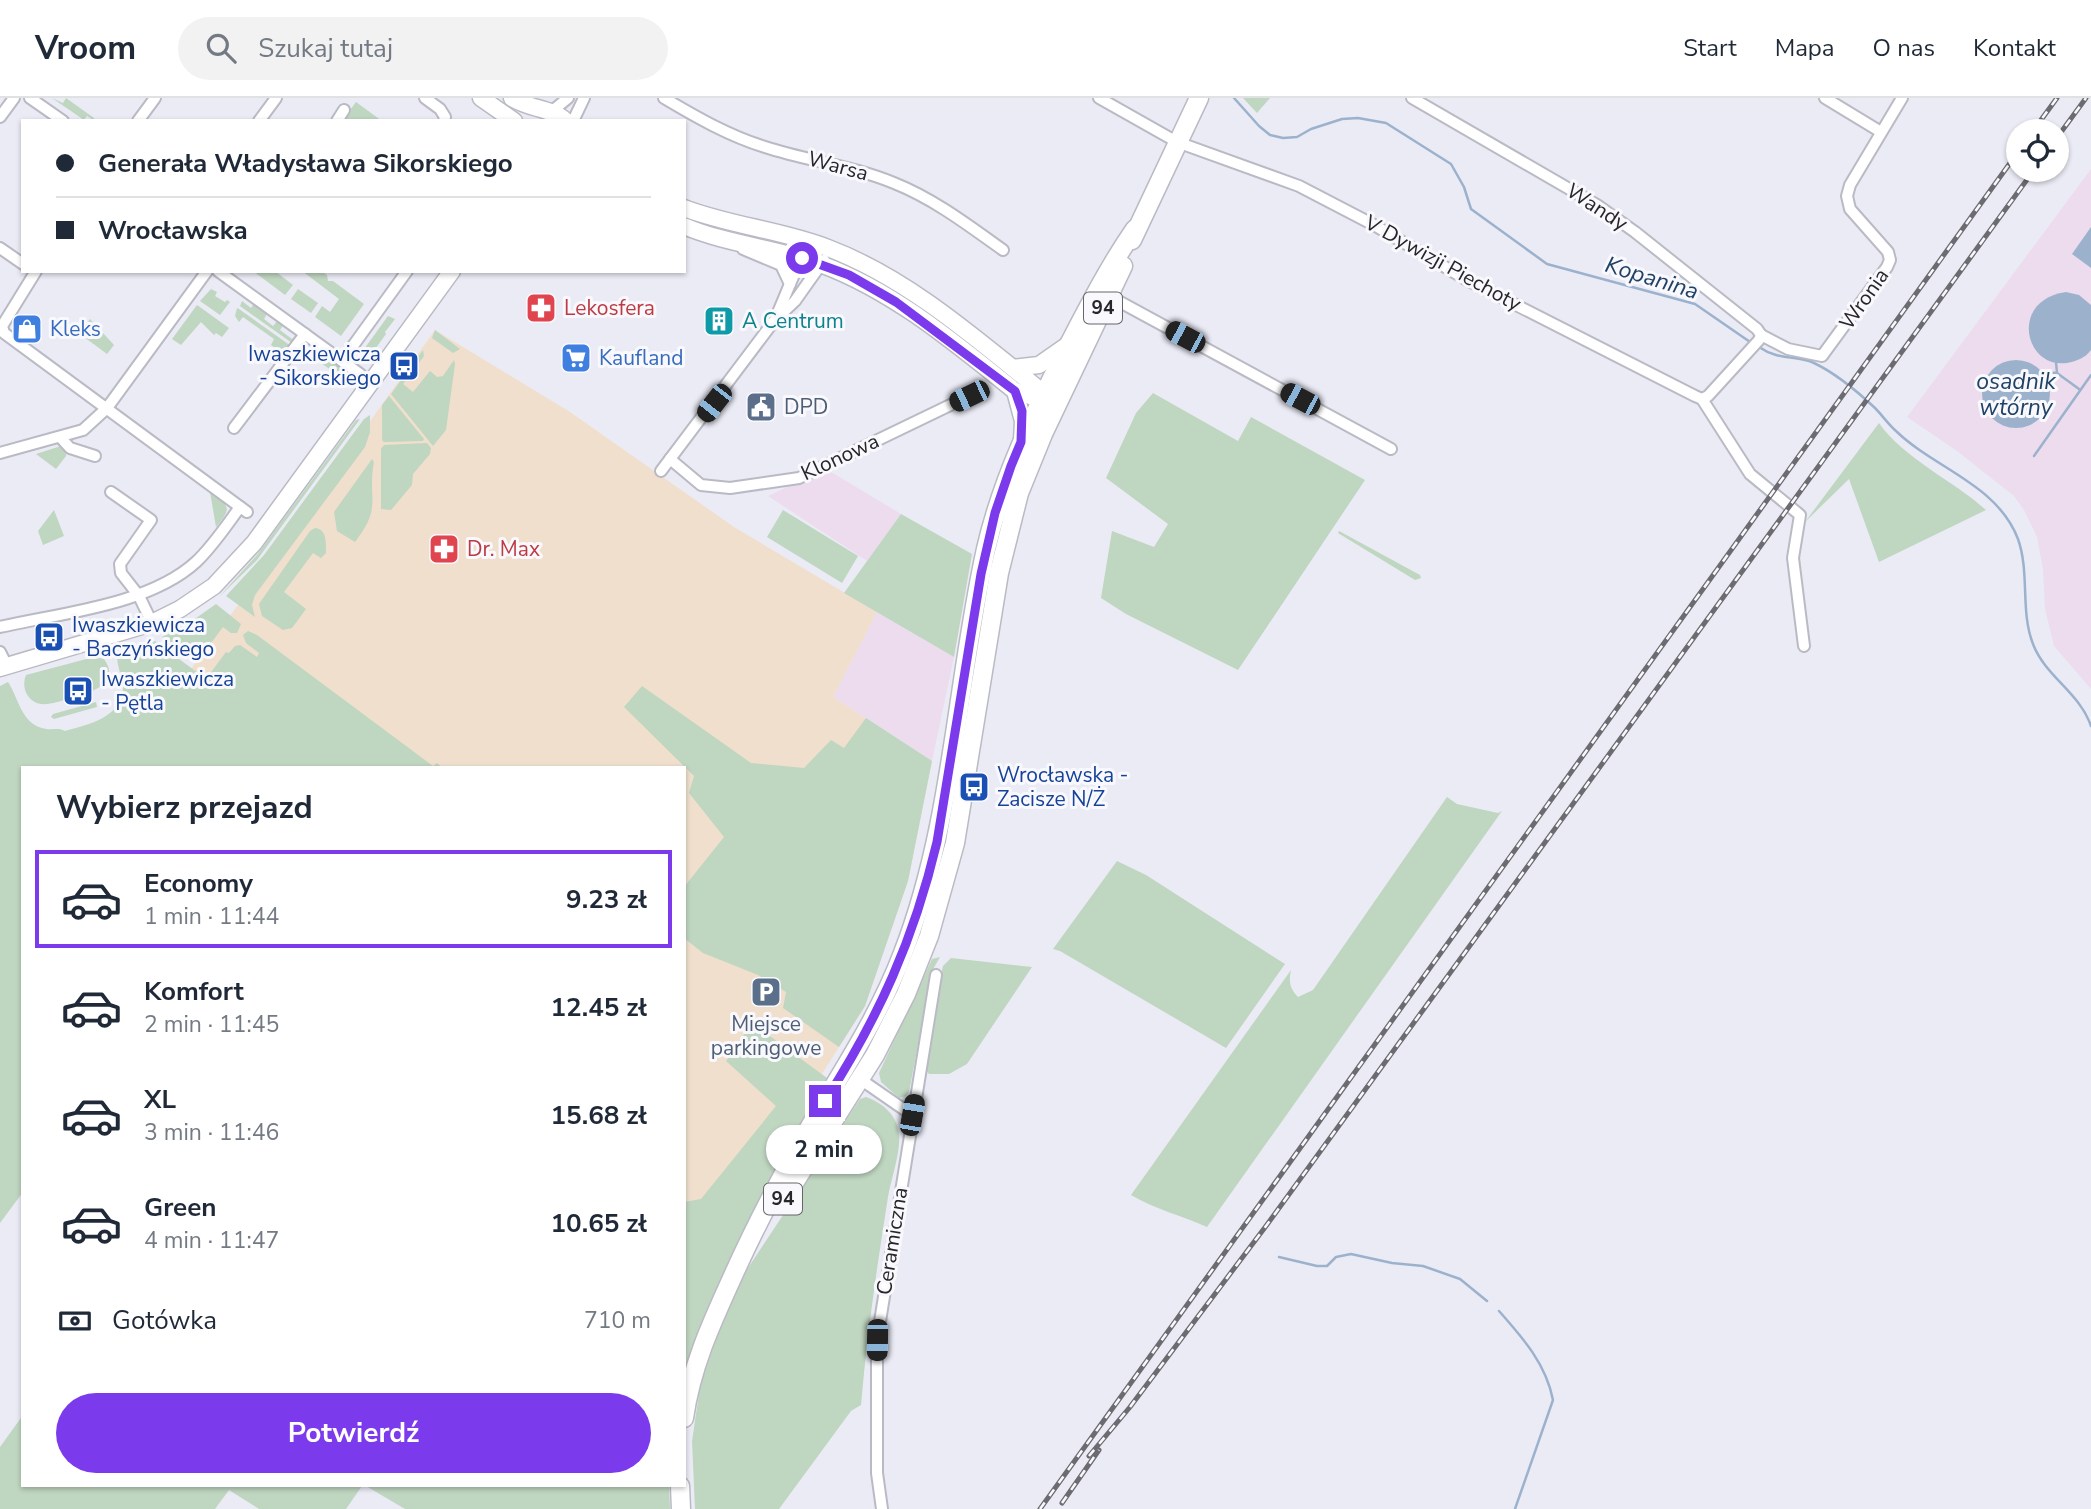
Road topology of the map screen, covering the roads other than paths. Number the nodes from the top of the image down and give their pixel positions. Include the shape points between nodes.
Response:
1 (14, 98) edge
2 (30, 98) edge
3 (155, 98) edge
4 (276, 98) edge
5 (425, 98) edge
6 (481, 98) edge
7 (512, 98) edge
8 (568, 98) edge
9 (584, 98) edge
10 (664, 98) edge
11 (1099, 98) edge
12 (1199, 98) edge
13 (1412, 98) edge
14 (1825, 98) edge
15 (1902, 98) edge
16 (344, 110) dead end
17 (501, 115) edge
18 (0, 117) edge
19 (545, 117) edge
20 (60, 119) edge
21 (139, 119) edge
22 (260, 119) edge
23 (338, 119) edge
24 (445, 119) edge
25 (574, 119) edge
26 (1881, 132) junction
27 (1178, 142) junction
28 (686, 209) edge
29 (686, 227) edge
30 (1135, 229) junction
31 (729, 240) junction
32 (808, 242) junction
33 (0, 248) edge
34 (829, 248) junction
35 (1003, 250) dead end
36 (802, 258) junction
37 (21, 263) edge
38 (822, 265) junction
39 (34, 273) edge
40 (206, 273) edge
41 (221, 273) edge
42 (406, 273) edge
43 (451, 273) edge
44 (790, 284) junction
45 (1109, 296) junction
46 (774, 321) junction
47 (305, 334) junction
48 (1760, 337) junction
49 (1069, 344) junction
50 (1822, 356) joint
51 (342, 361) junction
52 (1013, 368) junction
53 (369, 384) junction
54 (1066, 385) junction
55 (1015, 391) junction
56 (969, 396) dead end
57 (1042, 398) junction
58 (1703, 399) junction
59 (107, 408) junction
60 (234, 428) dead end
61 (1043, 434) junction
62 (60, 437) junction
63 (1021, 442) junction
64 (1391, 449) dead end
65 (0, 453) edge
66 (95, 456) dead end
67 (670, 460) junction
68 (662, 471) dead end
69 (111, 492) dead end
70 (139, 596) junction
71 (152, 623) junction
72 (0, 627) edge
73 (1804, 646) dead end
74 (2, 662) edge
75 (936, 975) dead end
76 (860, 1079) junction
77 (912, 1115) junction
78 (733, 1276) junction
79 (686, 1410) edge
80 (680, 1487) edge
81 (681, 1509) edge
82 (882, 1509) edge

1 - 18 street
2 - 20 street
3 - 21 street
4 - 22 street
5 - 24 street via 440,108
6 - 17 street
7 - 19 street
8 - 19 street
9 - 25 street
10 - 35 street, Warsa via 731,135 914,191
11 - 27 street, V Dywizji Piechoty
12 - 27 main road, 94
13 - 48 street, Wandy via 1597,205 1757,329
14 - 26 street
15 - 26 street, Wronia
16 - 23 street
26 - 50 street, Wronia via 1850,185 1847,203 1890,260
27 - 30 main road, 94
27 - 58 street, V Dywizji Piechoty via 1299,186 1466,280
28 - 32 street
29 - 31 street
30 - 45 main road, 94
30 - 49 main road, 94 via 1112,262
31 - 36 street
31 - 44 street via 781,265
32 - 34 street
32 - 36 street
33 - 37 street
34 - 38 street
34 - 52 street via 899,283
36 - 38 street
36 - 44 street
38 - 46 street
38 - 55 street via 882,292
39 - 59 street via 2,326 4,333
40 - 59 street
41 - 47 street
42 - 51 street
43 - 53 street
44 - 46 street
45 - 54 main road, 94
45 - 64 street
46 - 67 street
47 - 51 street
47 - 60 street
48 - 50 street, Wandy
48 - 58 street
49 - 52 street via 1045,362
49 - 57 main road, 94
51 - 53 street
52 - 57 street
53 - 71 street via 235,566 194,601
54 - 57 street
54 - 61 main road, 94
55 - 57 street
55 - 63 street via 1023,421
56 - 67 street, Klonowa via 799,478 730,488 701,485
57 - 61 street via 1046,415
57 - 63 main road, 94
58 - 73 street via 1750,474 1800,515 1793,558
59 - 62 street via 83,430
59 - 70 street via 243,510 195,563
61 - 76 main road, 94 via 1006,535 944,887 906,994
62 - 65 street
62 - 66 street via 70,448
63 - 78 main road, 94 via 1002,489 986,552 937,842 912,930 870,1027
67 - 68 street
69 - 70 street via 151,520 120,564 121,573
70 - 71 street
70 - 72 street
71 - 74 street
75 - 77 street, Ceramiczna
76 - 77 street
76 - 78 main road, 94
77 - 82 street, Ceramiczna via 877,1340 877,1472
78 - 79 main road, 94 via 702,1343
80 - 81 main road

